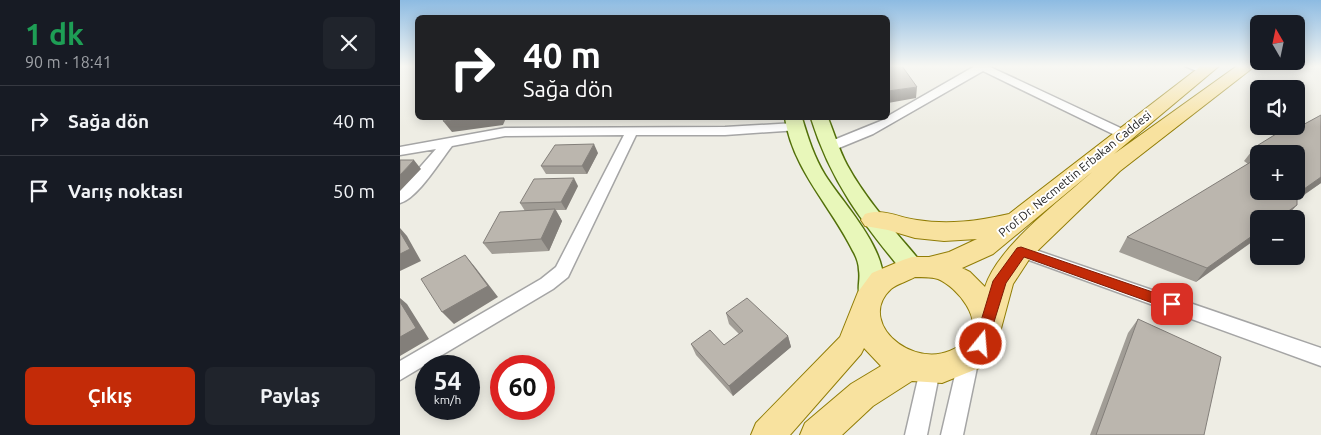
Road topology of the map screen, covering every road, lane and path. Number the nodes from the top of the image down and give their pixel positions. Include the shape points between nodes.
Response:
1 (945, 86) edge
2 (1023, 86) edge
3 (1180, 86) edge
4 (1220, 86) edge
5 (890, 118) edge
6 (821, 120) edge
7 (886, 120) edge
8 (794, 122) edge
9 (632, 131) junction
10 (1123, 134) junction
11 (447, 143) junction
12 (829, 147) junction
13 (400, 151) edge
14 (400, 198) edge
15 (873, 220) junction
16 (1015, 222) junction
17 (1021, 251) junction
18 (921, 267) junction
19 (868, 301) junction
20 (986, 328) junction
21 (1321, 357) edge
22 (968, 358) junction
23 (919, 368) junction
24 (400, 370) edge
25 (768, 435) edge
26 (817, 435) edge
27 (916, 435) edge
28 (952, 435) edge

1 - 5 street
2 - 10 street
3 - 10 main road, Prof.Dr. Necmettin Erbakan Caddesi
4 - 17 main road, Prof.Dr. Necmettin Erbakan Caddesi via 1112,166
6 - 12 street
7 - 12 street
8 - 9 street via 725,131
8 - 19 street via 816,176 864,250 871,270
9 - 11 street via 505,132
9 - 24 street via 562,272 547,284
10 - 16 main road, Prof.Dr. Necmettin Erbakan Caddesi
11 - 13 street
11 - 14 street
12 - 15 street via 855,196
15 - 16 main road via 944,232 979,230
15 - 18 street
16 - 18 main road, Prof.Dr. Necmettin Erbakan Caddesi via 984,247 956,260
17 - 20 main road, Prof.Dr. Necmettin Erbakan Caddesi via 1000,281
17 - 21 street
18 - 19 main road via 895,272 880,281
18 - 20 main road via 948,272 964,282 977,295 985,310
19 - 23 main road via 867,326 875,342 889,356
19 - 25 main road via 851,345
20 - 22 main road via 981,344
22 - 23 main road via 951,367
22 - 28 street
23 - 26 main road via 862,395
23 - 27 street

